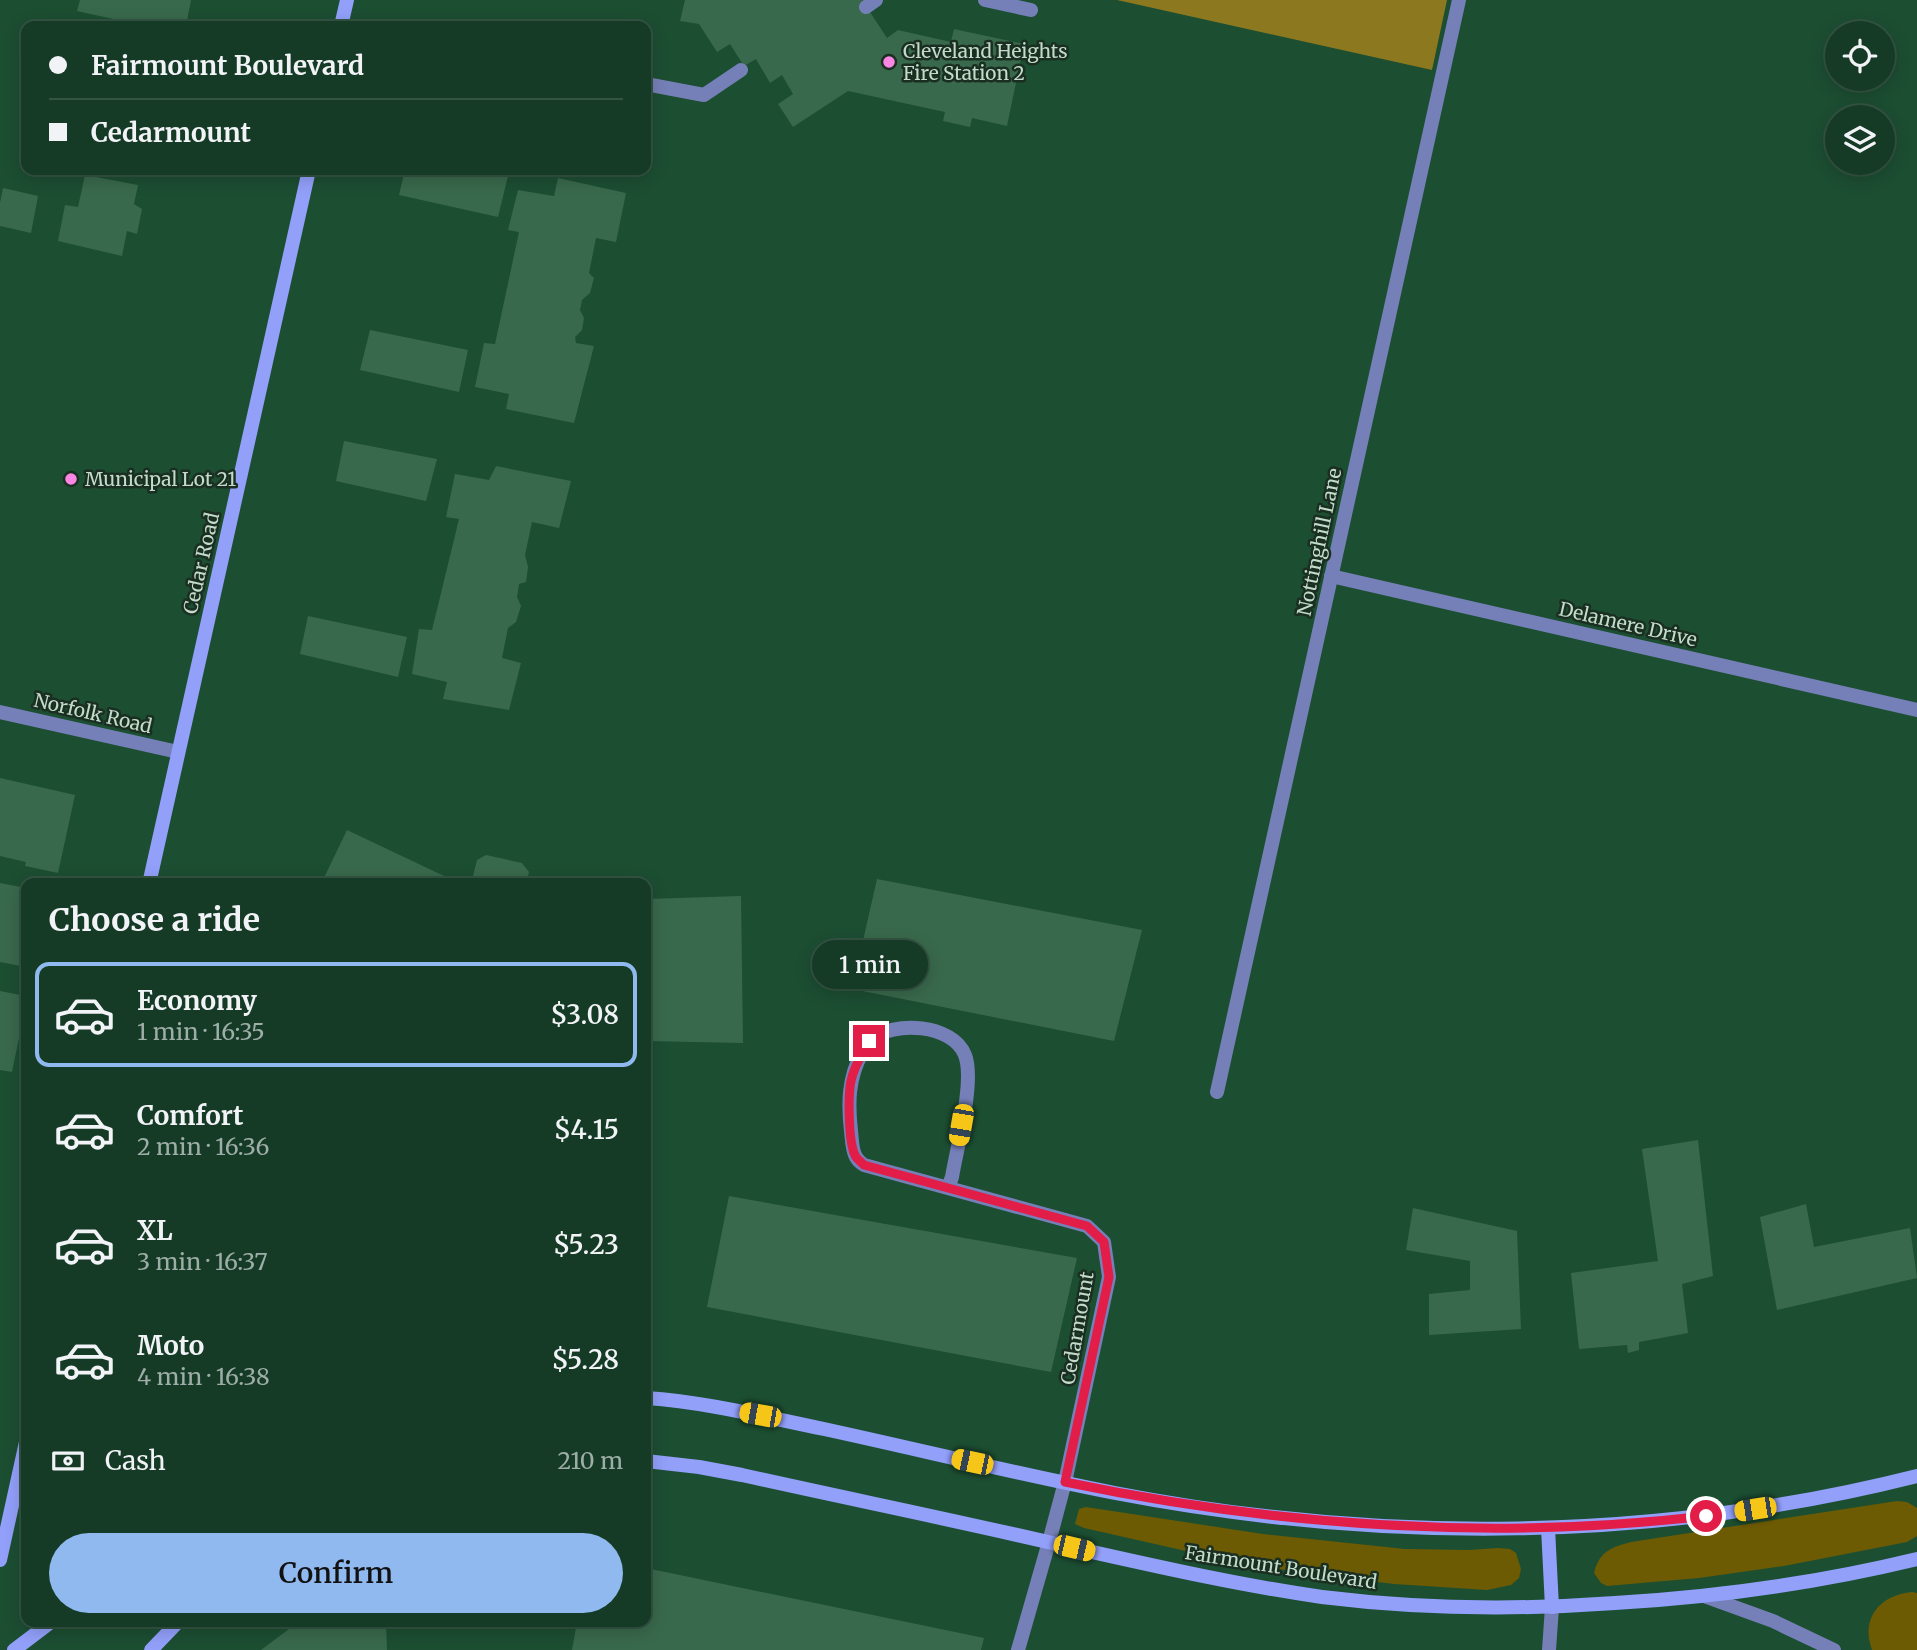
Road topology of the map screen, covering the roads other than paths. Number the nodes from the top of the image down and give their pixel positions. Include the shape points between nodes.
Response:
1 (347, 0) edge
2 (985, 0) edge
3 (1459, 0) edge
4 (1031, 10) dead end
5 (342, 21) edge
6 (741, 70) dead end
7 (651, 85) edge
8 (308, 175) edge
9 (1331, 576) junction
10 (1917, 710) edge
11 (0, 712) edge
12 (178, 752) junction
13 (150, 878) edge
14 (1217, 1092) dead end
15 (948, 1188) junction
16 (651, 1398) edge
17 (651, 1461) edge
18 (21, 1465) edge
19 (1917, 1476) edge
20 (1065, 1482) junction
21 (1548, 1528) junction
22 (1049, 1542) junction
23 (1917, 1559) edge
24 (0, 1560) edge
25 (1704, 1596) junction
26 (1552, 1607) junction
27 (44, 1627) edge
28 (173, 1627) edge
29 (14, 1650) edge
30 (151, 1650) edge
31 (1018, 1650) edge
32 (1549, 1650) edge
33 (1834, 1650) edge

1 - 5 main road
2 - 4 street
3 - 9 street, Nottinghill Lane
6 - 7 street via 704,95
8 - 12 main road, Cedar Road
9 - 10 street, Delamere Drive
9 - 14 street, Nottinghill Lane
11 - 12 street, Norfolk Road
12 - 13 main road, Cedar Road
15 - 15 street, Cedarmount via 864,1165 855,1157 851,1082 869,1041 886,1031 931,1029 946,1035 966,1056 969,1090
15 - 20 street, Cedarmount via 1087,1226 1104,1242 1109,1277
16 - 20 main road via 760,1415
17 - 22 main road, Fairmount Boulevard via 699,1466
18 - 24 main road
19 - 21 main road via 1730,1513
20 - 21 main road via 1165,1502 1284,1518
20 - 22 street, Cedarmount
21 - 26 main road
22 - 26 main road, Fairmount Boulevard via 1325,1597 1421,1605
22 - 31 street, Cedarmount
23 - 25 main road, Fairmount Boulevard
25 - 26 main road, Fairmount Boulevard
25 - 33 street via 1773,1620
26 - 32 street
27 - 29 main road
28 - 30 main road

